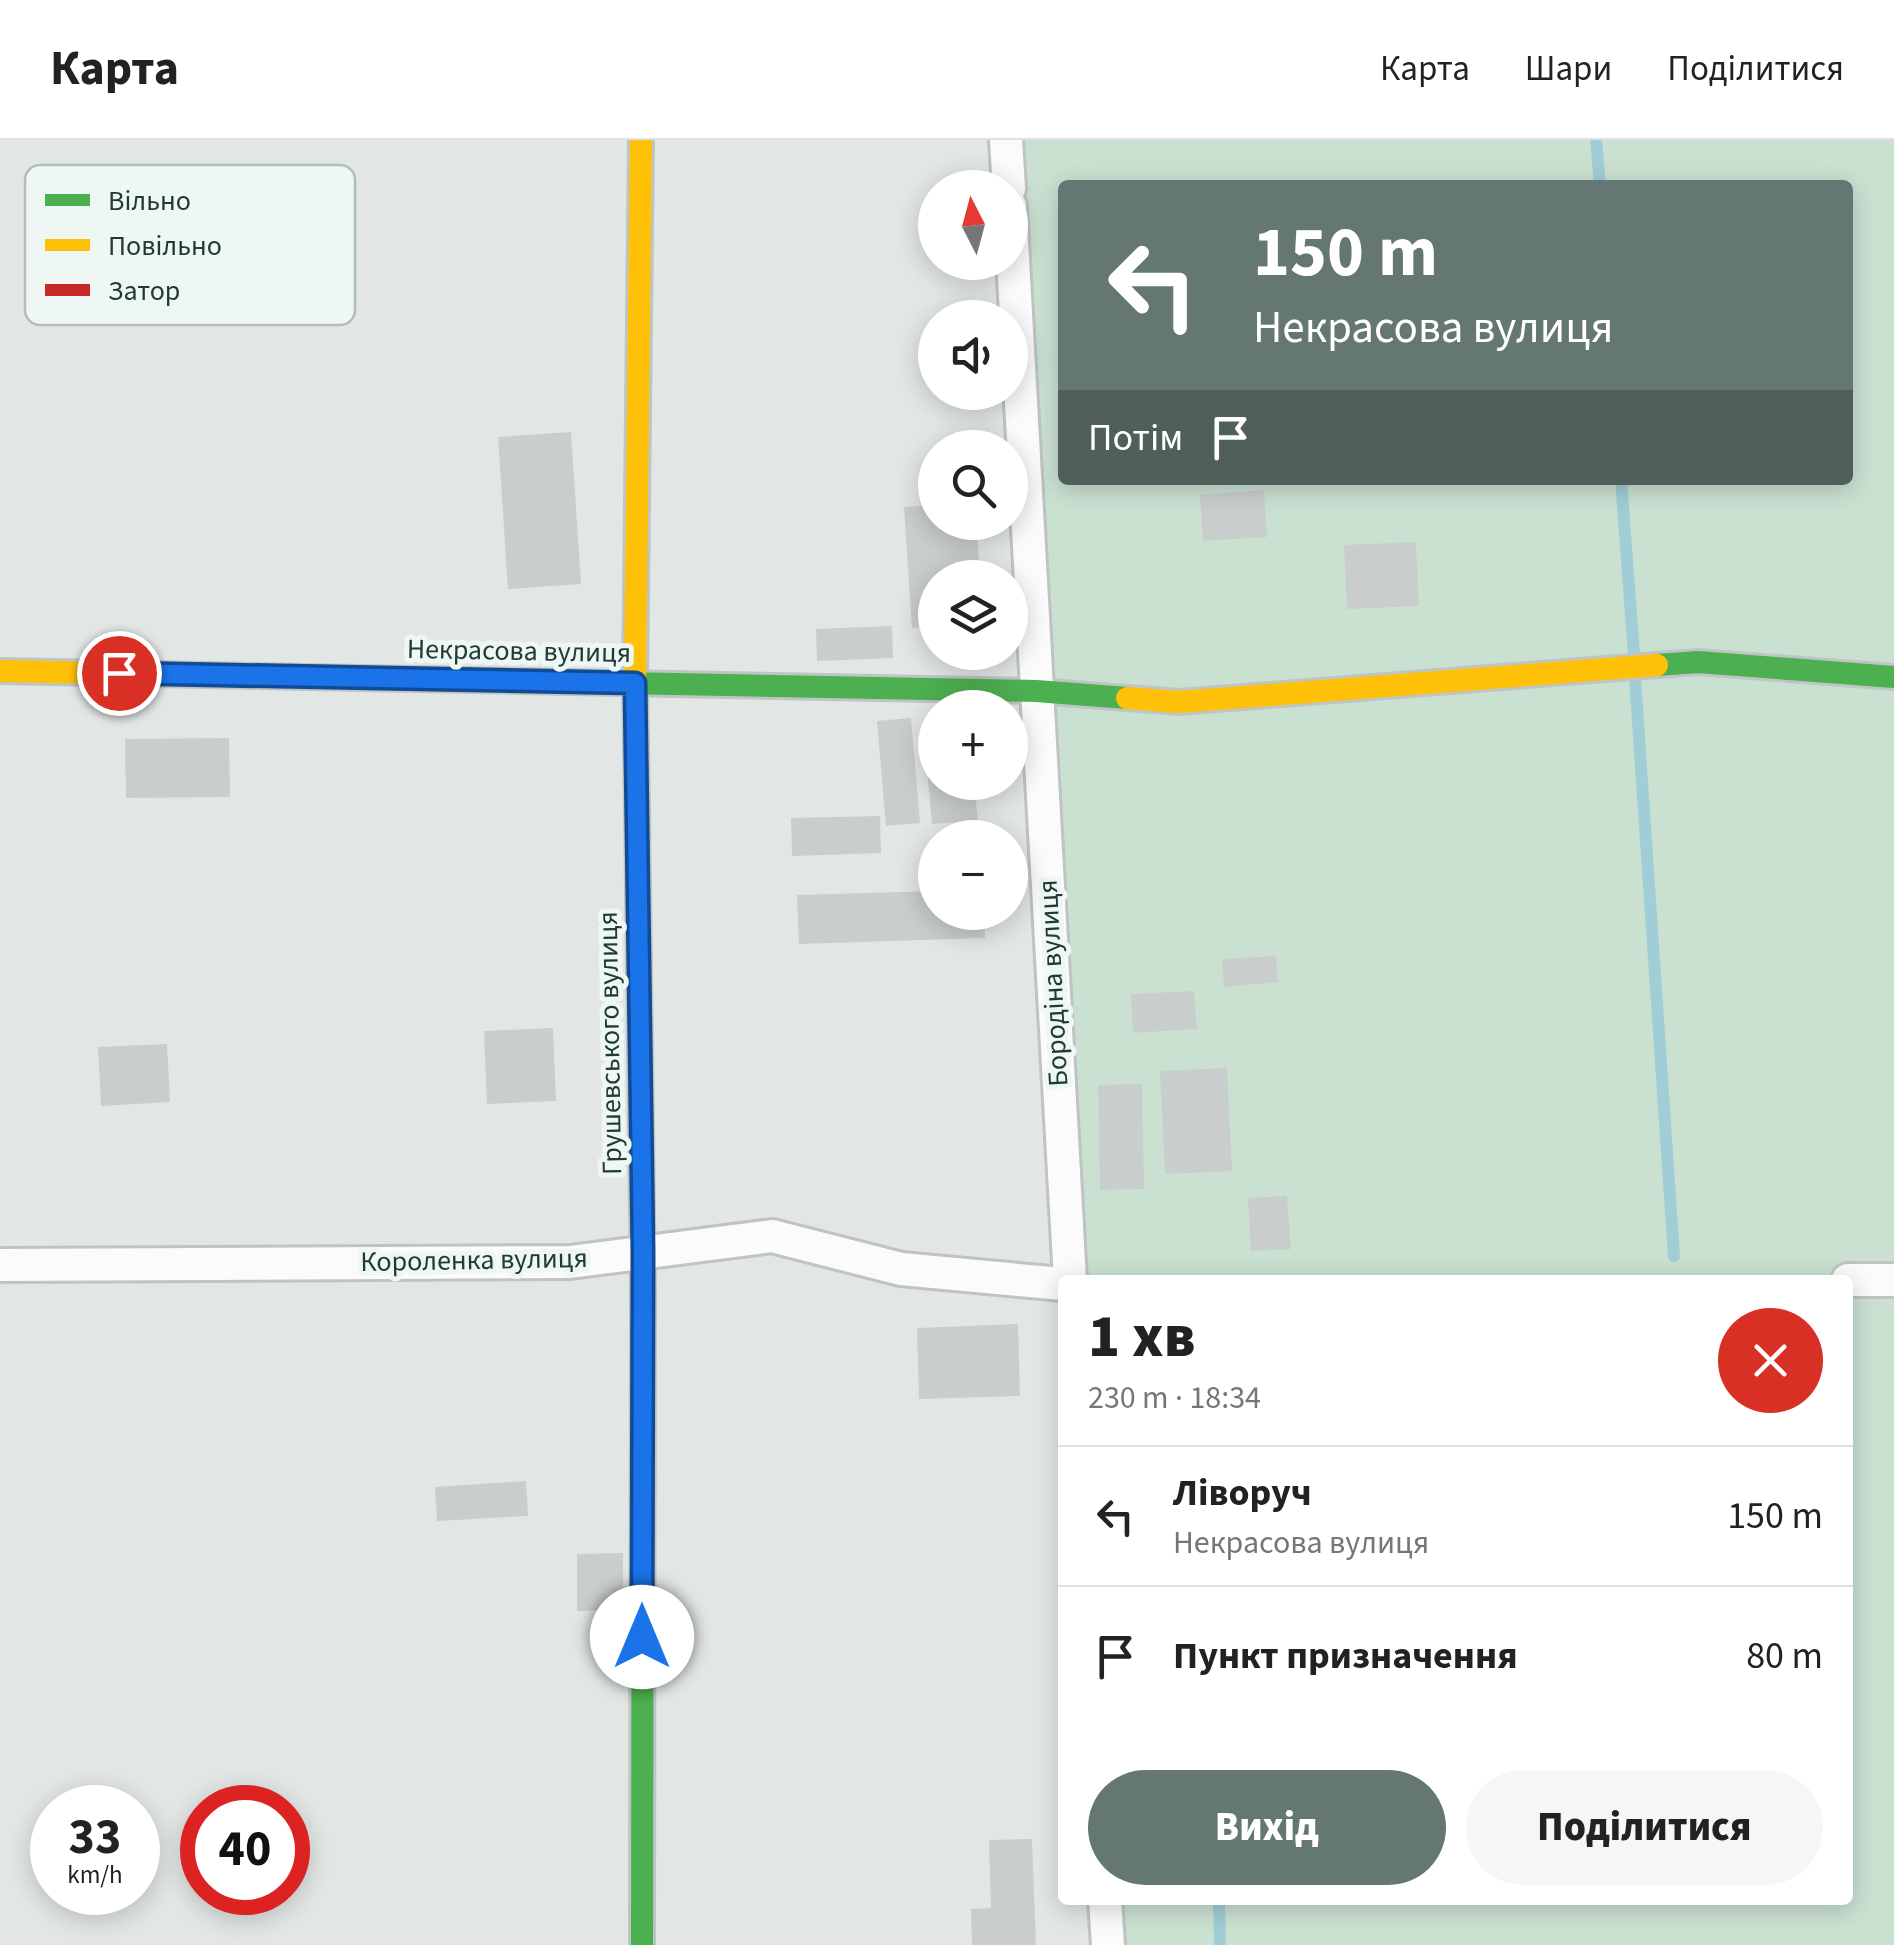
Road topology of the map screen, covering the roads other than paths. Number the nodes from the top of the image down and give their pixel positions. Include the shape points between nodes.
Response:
1 (641, 140) edge
2 (1006, 140) edge
3 (1008, 170) edge
4 (1014, 280) edge
5 (0, 671) edge
6 (1894, 676) edge
7 (635, 683) junction
8 (1036, 691) junction
9 (643, 1253) junction
10 (0, 1265) edge
11 (1070, 1275) edge
12 (1853, 1280) edge
13 (1894, 1280) edge
14 (1058, 1284) edge
15 (1106, 1905) edge
16 (642, 1945) edge
17 (1108, 1945) edge

1 - 7 street, Грушевського вулиця
2 - 3 street
4 - 8 street, Бородіна вулиця
5 - 7 street, Некрасова вулиця
6 - 8 street, Некрасова вулиця via 1698,662 1179,702
7 - 8 street, Некрасова вулиця
7 - 9 street, Грушевського вулиця
8 - 11 street, Бородіна вулиця
9 - 10 street, Короленка вулиця via 570,1262
9 - 14 street, Короленка вулиця via 772,1236 901,1270
9 - 16 street, Грушевського вулиця
12 - 13 street
15 - 17 street

